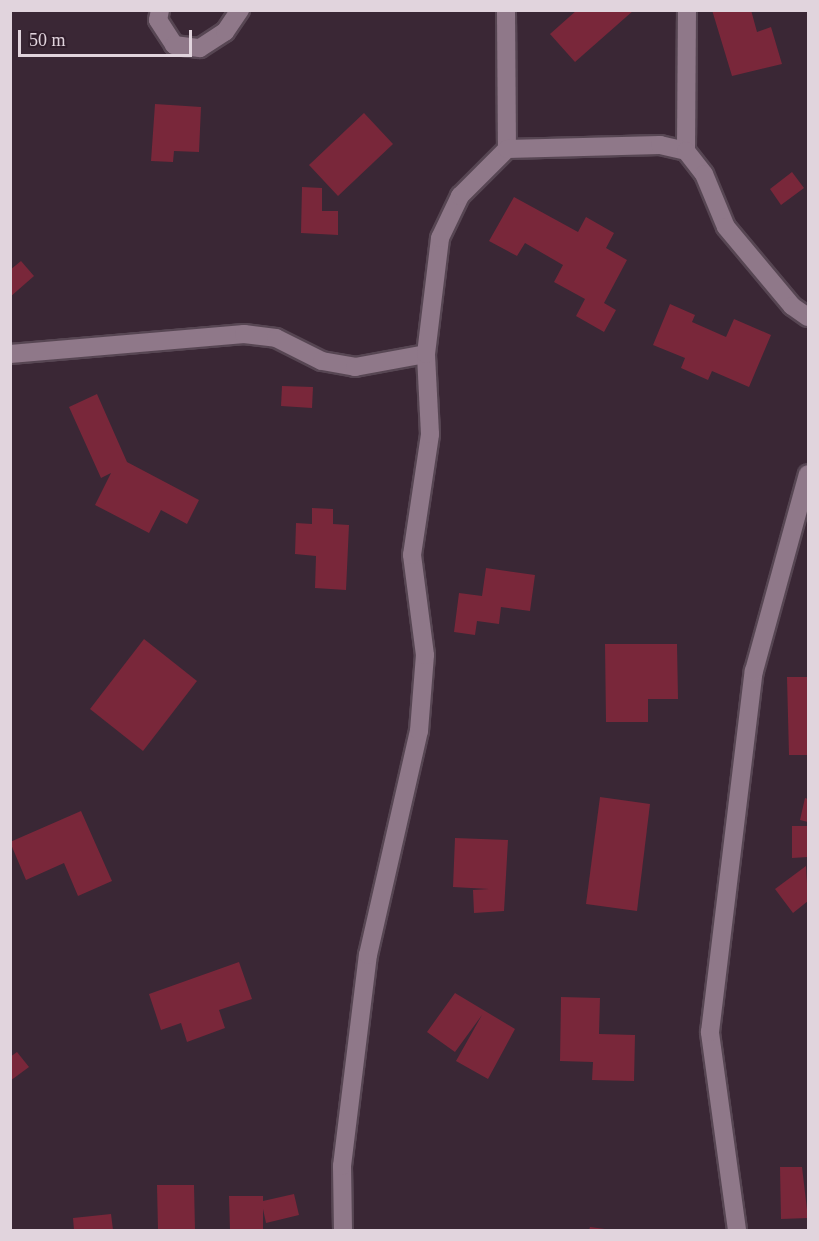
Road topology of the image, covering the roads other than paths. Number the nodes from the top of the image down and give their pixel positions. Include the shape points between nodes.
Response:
1 (160, 10) edge
2 (240, 10) edge
3 (506, 10) edge
4 (687, 10) edge
5 (507, 149) junction
6 (686, 151) junction
7 (808, 317) edge
8 (10, 354) edge
9 (426, 354) junction
10 (808, 474) edge
11 (343, 1230) edge
12 (736, 1230) edge

1 - 2 street via 159,20 174,45 200,48 225,32
3 - 5 street
4 - 6 street
5 - 6 street via 660,145
5 - 9 street via 460,196 440,238
6 - 7 street via 704,174 726,227 792,306
8 - 9 street via 244,334 276,338 322,361 355,367
9 - 11 street via 430,434 412,555 424,655 419,731 368,955 342,1166
10 - 12 street via 754,671 710,1032

